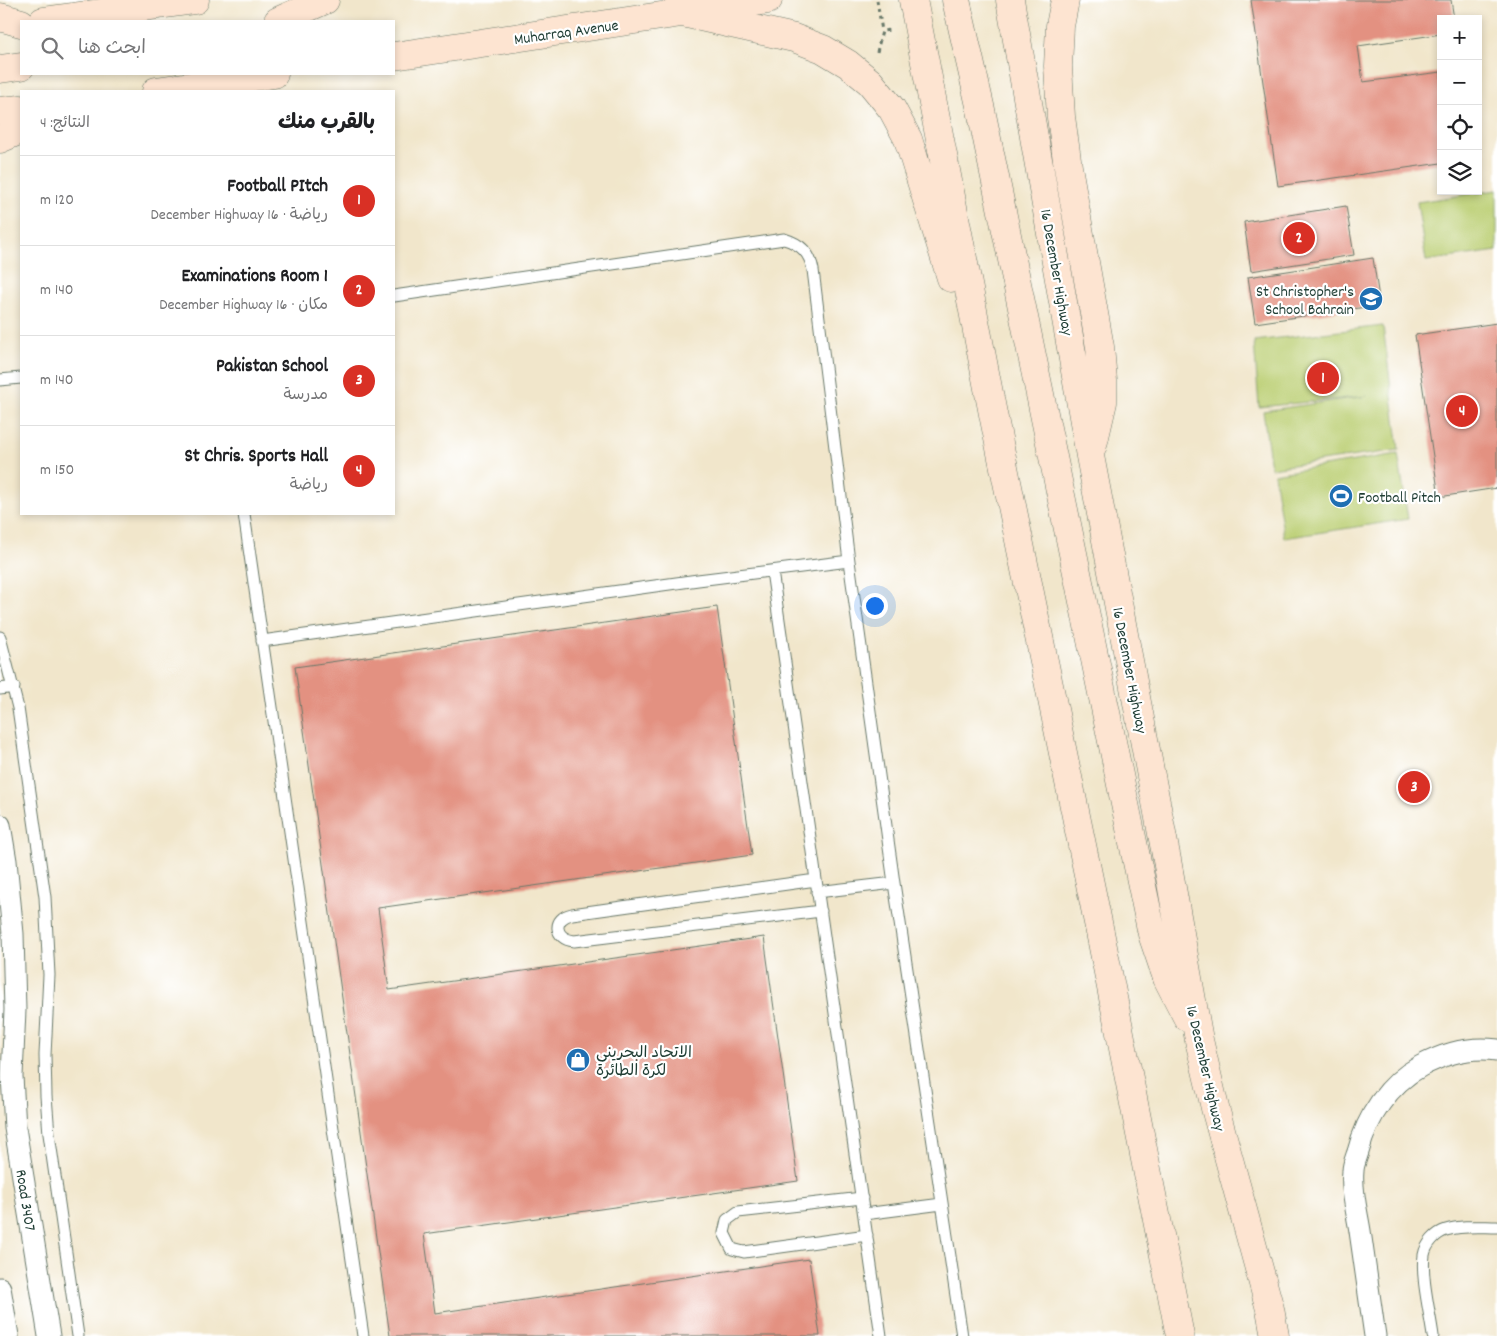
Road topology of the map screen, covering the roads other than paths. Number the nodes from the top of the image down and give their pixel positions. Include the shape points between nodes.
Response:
1 (195, 0) edge
2 (325, 0) edge
3 (768, 0) edge
4 (913, 0) edge
5 (956, 0) edge
6 (1010, 0) edge
7 (1065, 0) edge
8 (683, 14) junction
9 (0, 17) edge
10 (50, 20) edge
11 (280, 20) edge
12 (20, 24) edge
13 (20, 24) edge
14 (0, 28) edge
15 (395, 56) edge
16 (20, 66) edge
17 (0, 70) edge
18 (267, 75) edge
19 (163, 90) edge
20 (20, 109) edge
21 (0, 112) edge
22 (20, 130) edge
23 (0, 139) edge
24 (395, 296) edge
25 (20, 378) edge
26 (0, 380) edge
27 (993, 414) junction
28 (1090, 456) junction
29 (244, 515) edge
30 (849, 561) junction
31 (772, 571) junction
32 (0, 637) edge
33 (262, 641) junction
34 (14, 687) junction
35 (0, 689) edge
36 (0, 825) edge
37 (894, 883) junction
38 (816, 886) junction
39 (821, 911) junction
40 (1199, 1040) junction
41 (1497, 1050) edge
42 (862, 1198) junction
43 (942, 1204) junction
44 (864, 1214) junction
45 (1497, 1227) edge
46 (867, 1235) junction
47 (0, 1288) edge
48 (1270, 1309) junction
49 (8, 1336) edge
50 (50, 1336) edge
51 (78, 1336) edge
52 (362, 1336) edge
53 (881, 1336) edge
54 (962, 1336) edge
55 (1180, 1336) edge
56 (1274, 1336) edge
57 (1280, 1336) edge
58 (1376, 1336) edge
59 (1433, 1336) edge

1 - 10 main road
2 - 11 main road
3 - 8 main road, Muharraq Avenue
4 - 27 main road
5 - 40 main road via 1152,934 1167,978
6 - 28 main road, 16 December Highway
7 - 28 main road via 1058,66 1061,117 1103,381 1102,402
8 - 15 main road, Muharraq Avenue
8 - 27 main road via 794,38 823,49 870,82 892,109 908,139
9 - 12 main road
13 - 14 main road
16 - 17 main road
18 - 19 main road
20 - 21 main road
22 - 23 main road
24 - 30 lane via 784,239 801,246 812,261
25 - 26 lane
27 - 55 main road
28 - 40 main road, 16 December Highway
29 - 33 lane
30 - 31 lane
30 - 37 lane
31 - 33 lane
31 - 38 lane
32 - 34 lane
33 - 52 lane
34 - 35 lane
34 - 51 lane via 45,897 49,975 46,1096
36 - 50 street, Road 3407 via 13,934 15,1128
37 - 38 lane
37 - 43 lane
38 - 39 lane
38 - 39 lane via 565,915 558,928 560,936 574,941
39 - 42 lane
40 - 48 main road, 16 December Highway via 1214,1108
41 - 58 street via 1462,1049 1411,1071 1390,1090 1373,1113 1360,1142 1353,1170 1354,1198
42 - 44 lane
42 - 46 lane via 738,1212 727,1220 724,1233 732,1250 744,1252
43 - 44 lane
43 - 54 lane
44 - 46 lane
45 - 59 lane via 1445,1230 1432,1239 1424,1253 1424,1269
46 - 53 lane
47 - 49 street
48 - 56 main road, 16 December Highway
48 - 57 main road

